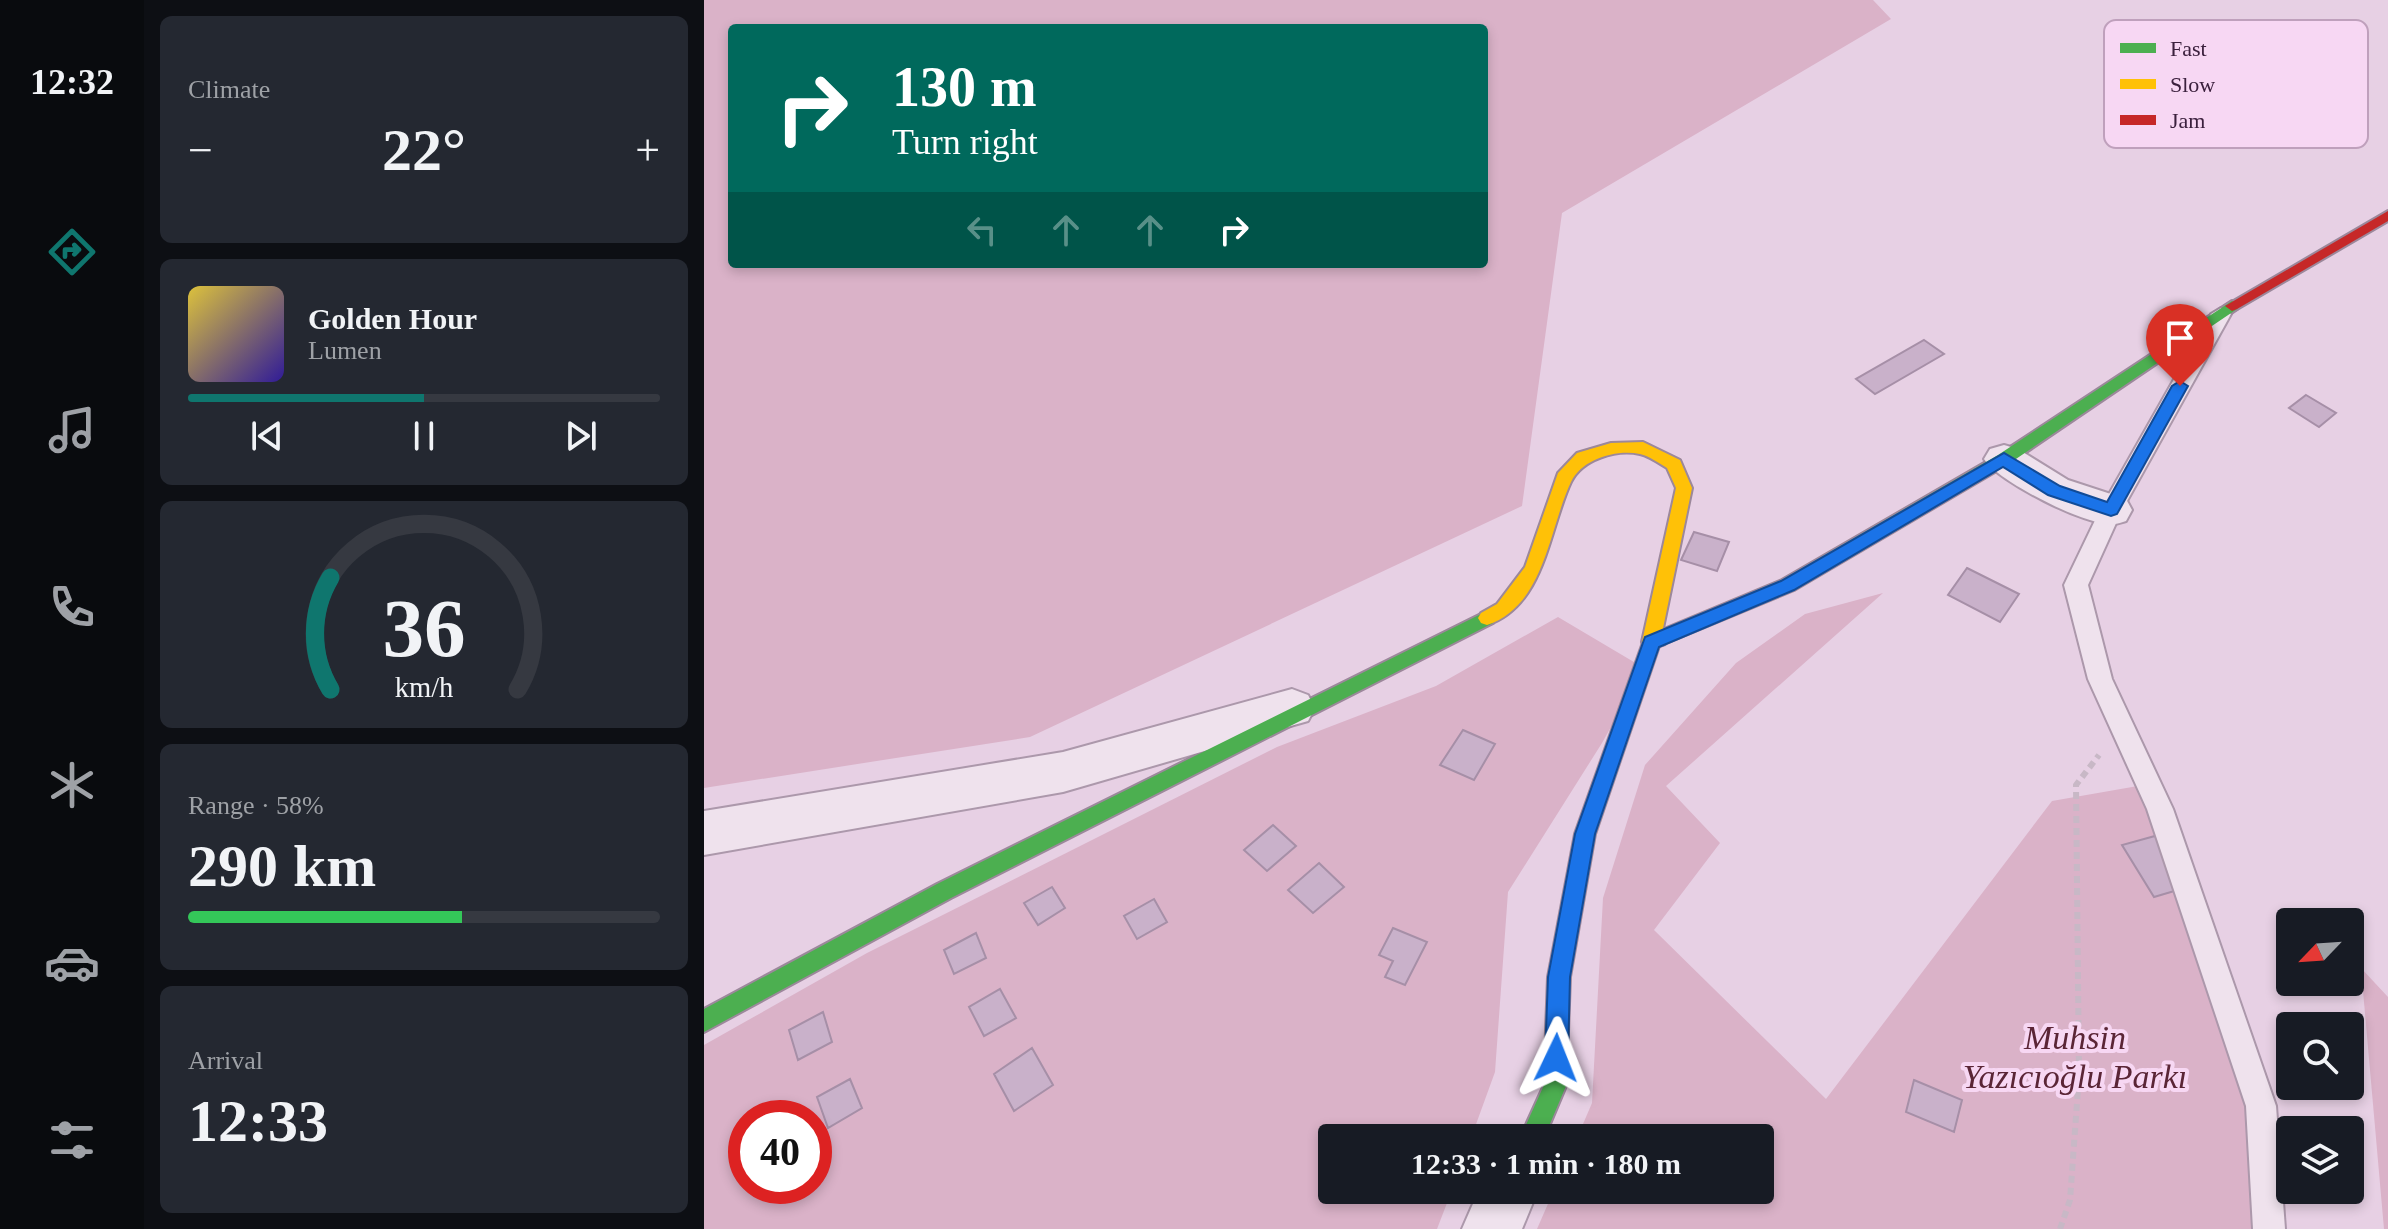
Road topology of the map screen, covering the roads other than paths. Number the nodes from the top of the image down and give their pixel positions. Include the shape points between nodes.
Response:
1 (2388, 215) edge
2 (2222, 312) junction
3 (2004, 459) junction
4 (2111, 510) junction
5 (1651, 642) junction
6 (1333, 697) junction
7 (704, 833) edge
8 (704, 1021) edge
9 (1538, 1124) edge
10 (1503, 1204) edge
11 (1492, 1229) edge
12 (2269, 1229) edge

1 - 2 street
2 - 3 street
2 - 4 lane
3 - 4 street via 2054,490
3 - 5 street via 1788,585
4 - 12 lane via 2076,585 2100,679 2160,809 2261,1106
5 - 6 street via 1684,488 1674,464 1643,448 1611,449 1583,457 1564,477 1533,569 1503,609
5 - 9 street via 1585,834 1559,977 1555,1086
6 - 7 street via 1063,772
6 - 8 street via 944,891
10 - 11 street

